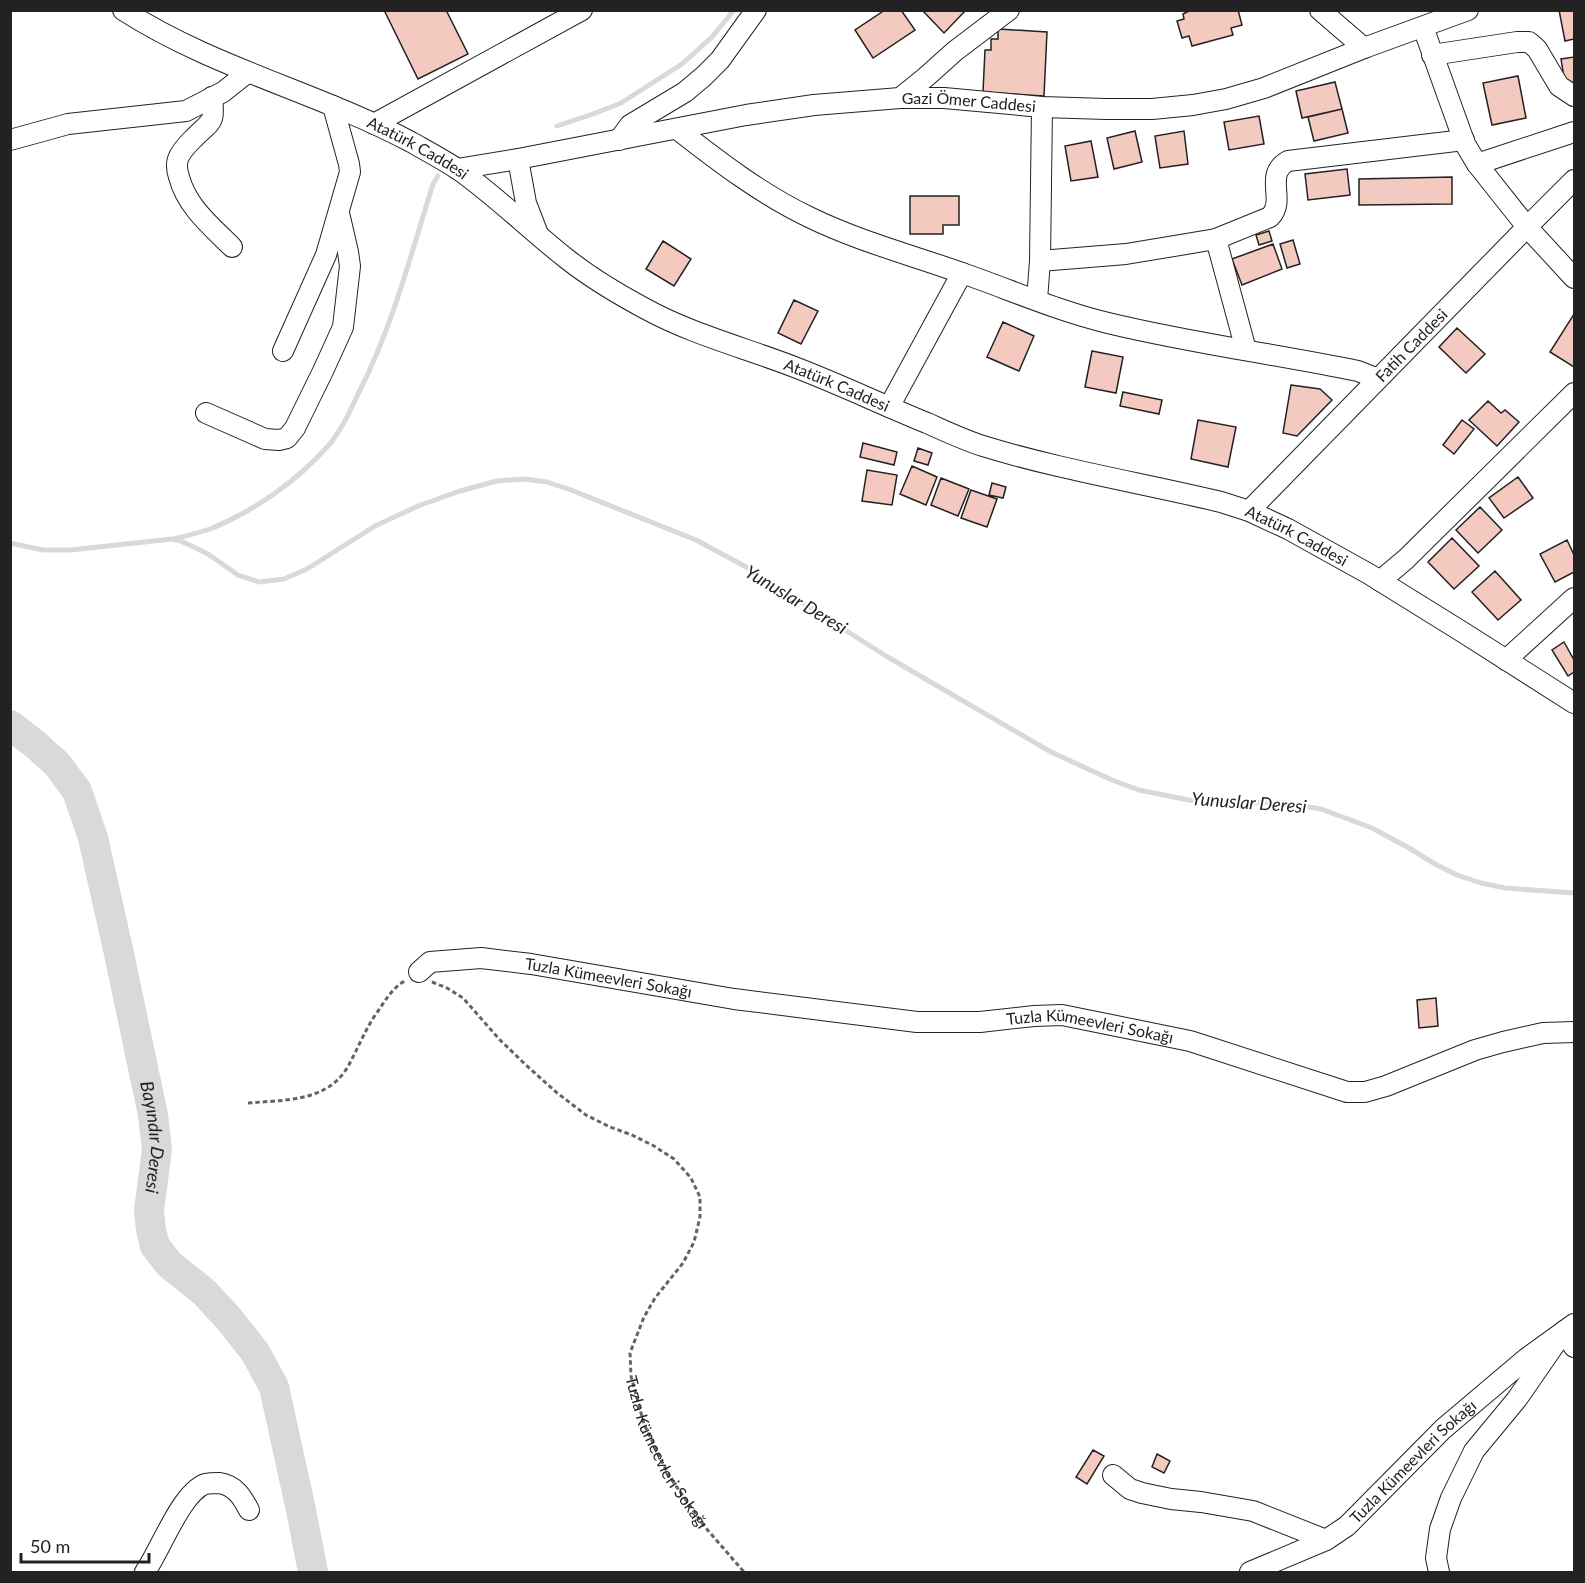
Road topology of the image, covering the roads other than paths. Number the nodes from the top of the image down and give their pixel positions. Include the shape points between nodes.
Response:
1 (123, 10) edge
2 (582, 10) edge
3 (756, 10) edge
4 (1009, 10) edge
5 (1320, 10) edge
6 (1468, 10) edge
7 (1423, 27) junction
8 (1364, 48) junction
9 (1432, 56) junction
10 (247, 73) junction
11 (1575, 96) edge
12 (212, 97) junction
13 (900, 98) junction
14 (333, 106) junction
15 (1042, 107) junction
16 (374, 124) junction
17 (677, 129) junction
18 (1575, 132) edge
19 (619, 140) junction
20 (1464, 140) junction
21 (10, 141) edge
22 (518, 159) junction
23 (1477, 165) junction
24 (458, 169) junction
25 (1575, 180) edge
26 (339, 213) junction
27 (1527, 227) junction
28 (538, 234) junction
29 (1216, 239) junction
30 (232, 247) dead end
31 (1040, 261) junction
32 (962, 273) junction
33 (1575, 278) edge
34 (1037, 300) junction
35 (1246, 350) junction
36 (283, 351) dead end
37 (1378, 379) junction
38 (1575, 393) edge
39 (889, 407) junction
40 (206, 413) dead end
41 (1249, 511) junction
42 (1380, 581) junction
43 (1575, 598) edge
44 (1506, 660) junction
45 (1575, 704) edge
46 (419, 972) road end
47 (1575, 1032) edge
48 (1571, 1334) edge
49 (1113, 1475) dead end
50 (249, 1510) dead end
51 (1326, 1540) junction
52 (146, 1572) edge
53 (1250, 1572) edge
54 (1439, 1572) edge

1 - 10 street, Atatürk Caddesi via 152,29
2 - 16 street
3 - 19 street via 704,76 630,125
4 - 13 street
5 - 8 street
6 - 7 street, Gazi Ömer Caddesi
7 - 8 street, Gazi Ömer Caddesi
7 - 9 street
8 - 15 street, Gazi Ömer Caddesi via 1226,99 1129,109
9 - 11 street via 1530,42 1559,86
9 - 20 street
10 - 12 street
10 - 14 street, Atatürk Caddesi
12 - 21 street via 186,111 68,124
12 - 30 street via 214,112 210,124 183,149 177,169 182,190 194,209
13 - 15 street, Gazi Ömer Caddesi
13 - 17 street, Gazi Ömer Caddesi via 814,105
14 - 16 street, Atatürk Caddesi
14 - 26 street via 350,172
15 - 31 street
16 - 24 street, Atatürk Caddesi
17 - 19 street, Gazi Ömer Caddesi
17 - 32 street via 736,173 807,216
18 - 23 street
19 - 22 street, Gazi Ömer Caddesi
20 - 23 street
20 - 29 street via 1288,161 1278,170 1275,212
22 - 24 street, Gazi Ömer Caddesi
22 - 28 street via 526,203
23 - 27 street
24 - 28 street, Atatürk Caddesi
25 - 27 street, Fatih Caddesi
26 - 36 street via 326,255
26 - 40 street via 350,266 343,327 295,428 287,438 265,438
27 - 33 street
27 - 37 street, Fatih Caddesi
28 - 39 street, Atatürk Caddesi via 569,260 644,309 683,328 816,375
29 - 31 street via 1126,254
29 - 35 street
31 - 34 street
32 - 34 street
32 - 39 street
34 - 35 street via 1109,323
35 - 37 street via 1358,371
37 - 41 street, Fatih Caddesi
38 - 42 street
39 - 41 street, Atatürk Caddesi via 985,446
41 - 42 street, Atatürk Caddesi
42 - 44 street, Atatürk Caddesi
43 - 44 street
44 - 45 street, Atatürk Caddesi
46 - 47 street, Tuzla Kümeevleri Sokağı via 430,962 481,958 734,999 917,1022 980,1022 1062,1015 1190,1041 1347,1092 1386,1086 1503,1042 1543,1033
48 - 51 street, Tuzla Kümeevleri Sokağı via 1527,1358 1443,1429 1364,1510
48 - 54 street, Tuzla Kümeevleri Sokağı via 1474,1451 1450,1498 1440,1529 1436,1558
49 - 51 street via 1142,1493 1253,1511
50 - 52 street via 233,1488 212,1483 199,1487 175,1518
51 - 53 street, Tuzla Kümeevleri Sokağı

